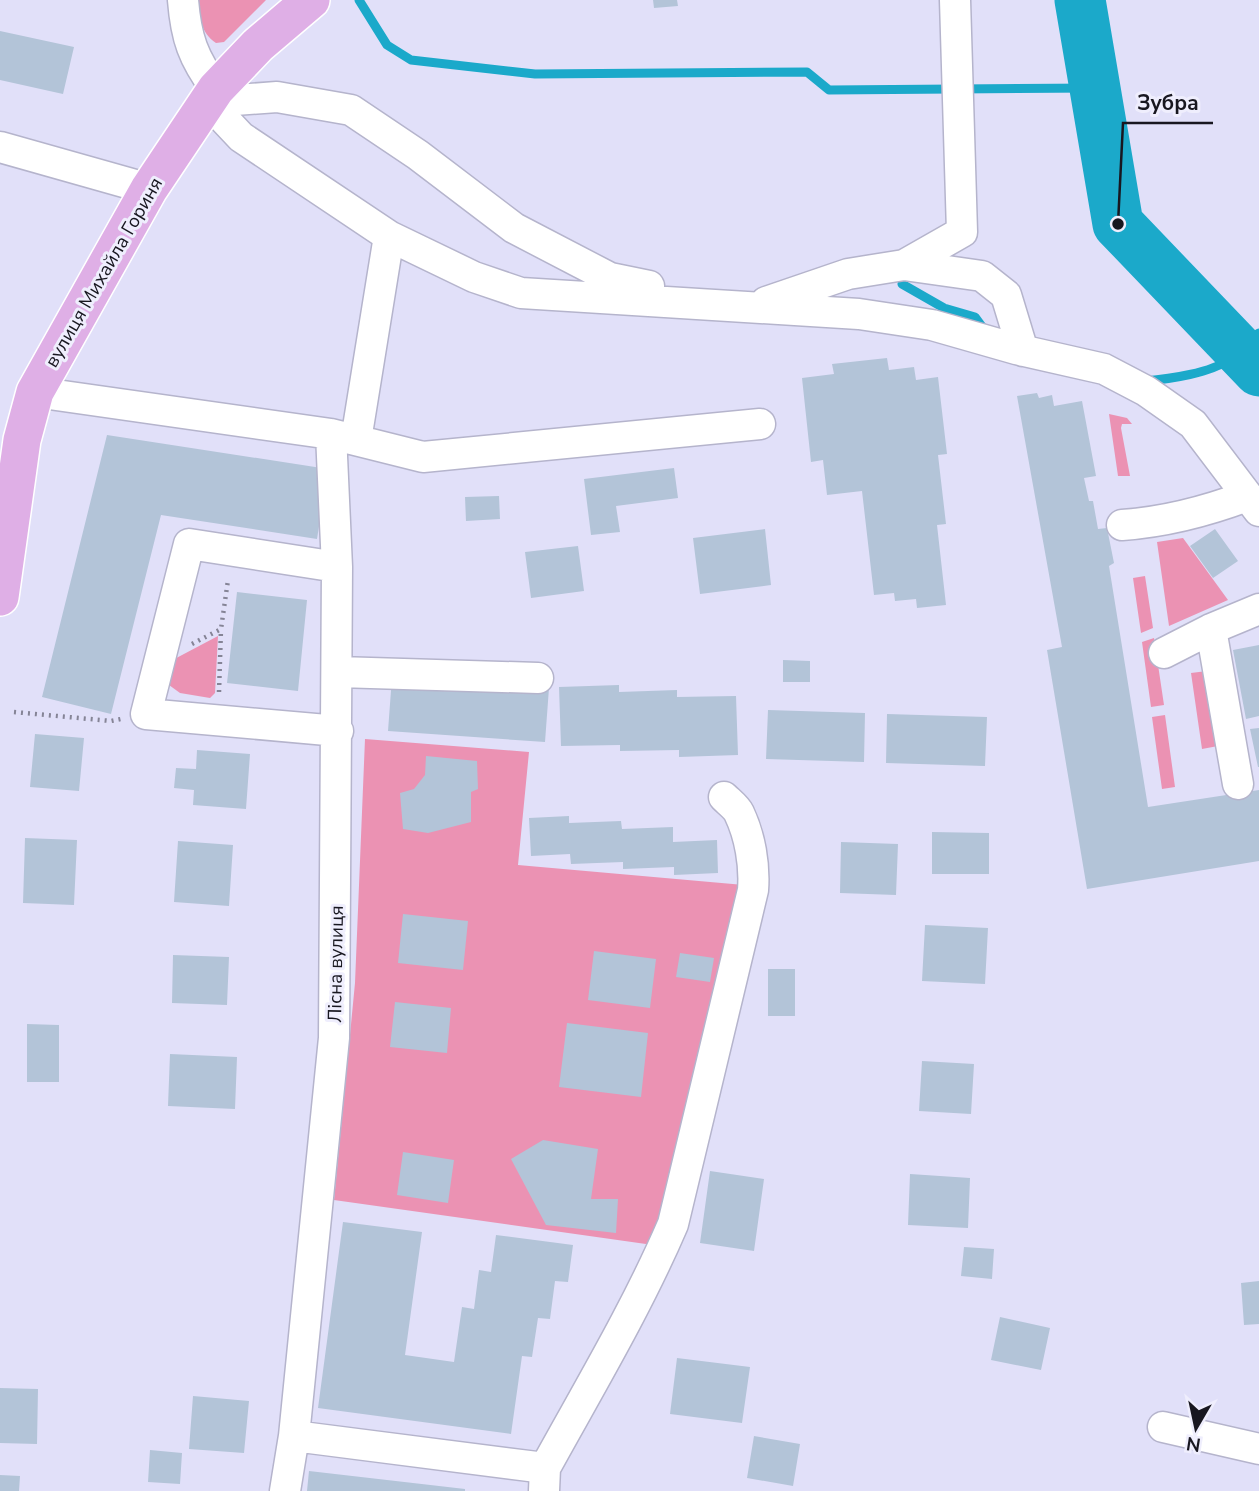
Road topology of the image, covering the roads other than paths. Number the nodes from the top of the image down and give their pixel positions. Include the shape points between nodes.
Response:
1 (183, 0) edge
2 (311, 0) edge
3 (955, 0) edge
4 (212, 95) junction
5 (0, 147) edge
6 (149, 189) junction
7 (389, 236) junction
8 (904, 265) junction
9 (751, 307) junction
10 (1023, 351) junction
11 (35, 392) junction
12 (760, 424) dead end
13 (344, 437) junction
14 (1253, 503) edge
15 (5, 525) edge
16 (1122, 525) dead end
17 (337, 567) junction
18 (0, 597) edge
19 (1259, 609) edge
20 (1211, 629) junction
21 (1164, 653) dead end
22 (338, 672) junction
23 (538, 678) dead end
24 (338, 731) junction
25 (1238, 784) dead end
26 (724, 797) dead end
27 (1163, 1427) dead end
28 (294, 1436) junction
29 (1259, 1449) edge
30 (545, 1479) edge
31 (285, 1491) edge

1 - 4 street via 191,47
2 - 4 main road, вулиця Михайла Гориня via 258,45
3 - 8 street via 962,232
4 - 6 main road, вулиця Михайла Гориня
4 - 7 street via 241,137
4 - 9 street via 277,97 351,110 514,228 610,278
5 - 6 street
6 - 11 main road, вулиця Михайла Гориня
7 - 9 street via 474,277 521,293
7 - 13 street, Лісна вулиця
8 - 9 street via 848,274
8 - 10 street via 982,276 1006,295
9 - 10 street via 859,314 932,325
10 - 14 street via 1104,369 1146,391 1193,424
11 - 13 street
11 - 15 main road, вулиця Михайла Гориня
12 - 13 street via 423,457
13 - 17 street, Лісна вулиця
14 - 16 street
15 - 18 main road, вулиця Михайла Гориня
17 - 22 street, Лісна вулиця
17 - 24 street via 189,544 146,714
19 - 20 street
20 - 21 street
20 - 25 street
22 - 23 street
22 - 24 street, Лісна вулиця
24 - 28 street, Лісна вулиця via 334,1038
26 - 30 street via 738,811 746,835 753,890 673,1224
27 - 29 street
28 - 30 street
28 - 31 street, Лісна вулиця

